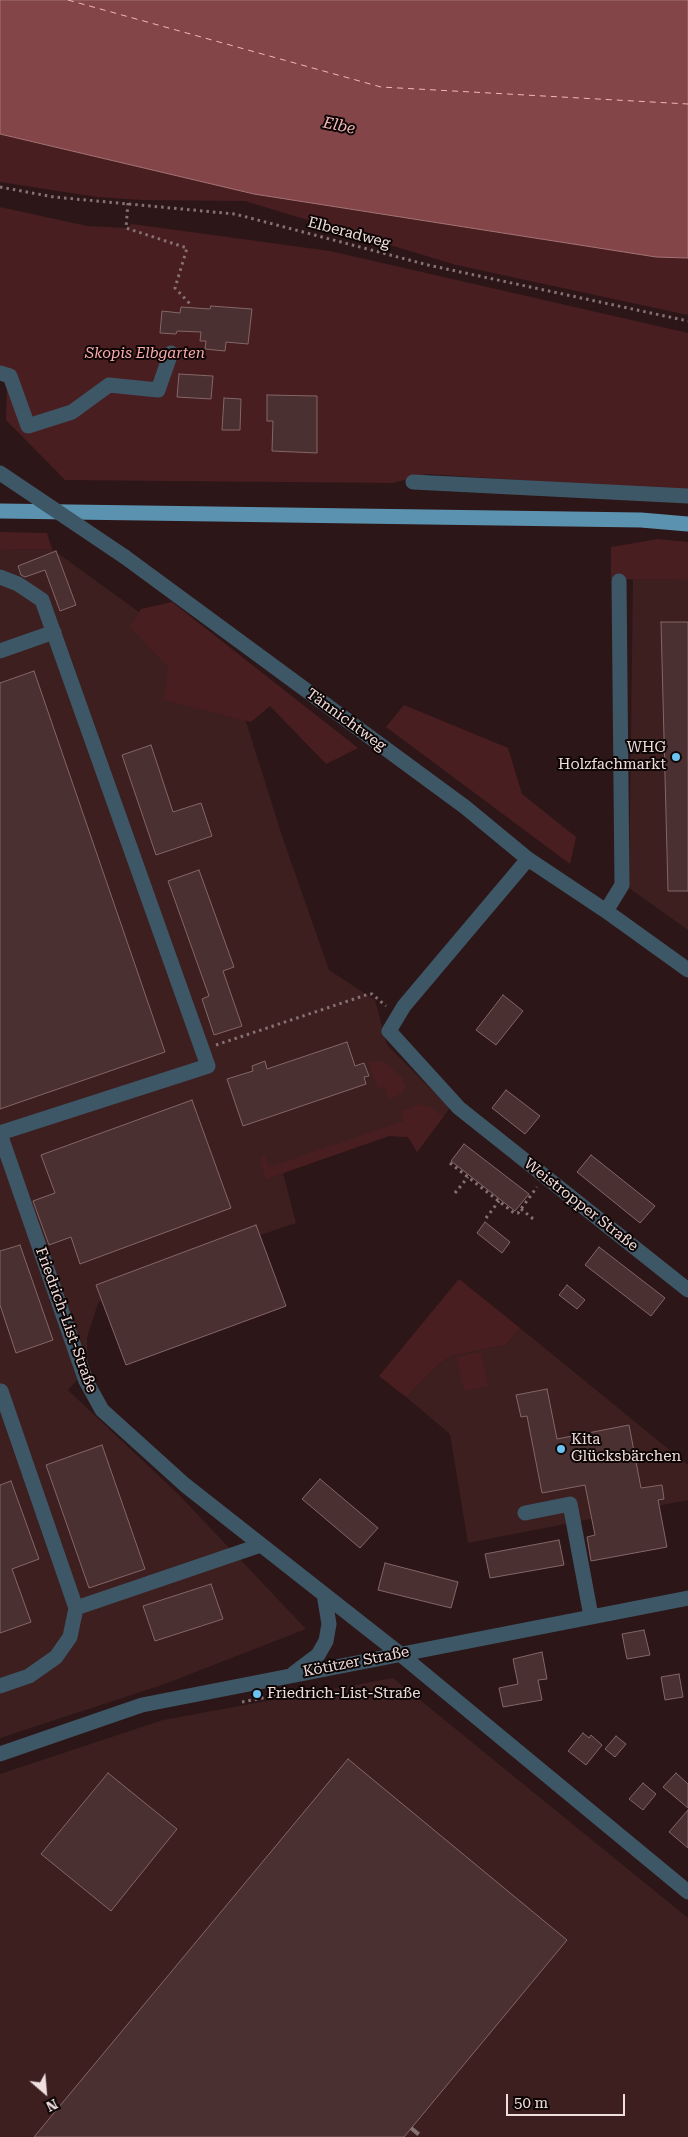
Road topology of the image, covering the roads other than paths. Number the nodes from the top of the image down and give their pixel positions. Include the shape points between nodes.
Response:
1 (171, 353) dead end
2 (0, 373) edge
3 (0, 473) edge
4 (413, 482) dead end
5 (688, 496) edge
6 (0, 511) edge
7 (688, 524) edge
8 (0, 577) edge
9 (619, 581) dead end
10 (54, 632) junction
11 (0, 651) edge
12 (528, 859) junction
13 (606, 911) junction
14 (688, 970) edge
15 (0, 1133) edge
16 (688, 1290) edge
17 (0, 1390) edge
18 (525, 1513) dead end
19 (261, 1545) junction
20 (324, 1594) junction
21 (688, 1598) edge
22 (76, 1608) junction
23 (591, 1616) junction
24 (400, 1654) junction
25 (291, 1675) junction
26 (0, 1686) edge
27 (0, 1754) edge
28 (688, 1892) edge

1 - 2 street via 158,390 109,385 72,412 28,426 10,376
3 - 12 street, Tännichtweg, bridge via 124,557 465,807
4 - 5 street
6 - 7 main road via 621,520
8 - 10 street via 18,584 42,600
9 - 13 street via 622,885
10 - 11 street
10 - 15 street via 208,1066
12 - 13 street, Tännichtweg
12 - 16 street, Weistropper Straße via 404,1006 389,1031 459,1108
13 - 14 street, Tännichtweg
15 - 19 street, Friedrich-List-Straße via 86,1381 102,1410 185,1485
17 - 22 street
18 - 23 street via 570,1504
19 - 20 street, Friedrich-List-Straße
19 - 22 street
20 - 24 street, Friedrich-List-Straße
20 - 25 street via 329,1624 326,1641 318,1655
21 - 23 street, Kötitzer Straße
22 - 26 street via 70,1637 56,1657 29,1676
23 - 24 street, Kötitzer Straße
24 - 25 street, Kötitzer Straße
24 - 28 street, Friedrich-List-Straße
25 - 27 street, Kötitzer Straße via 142,1705

